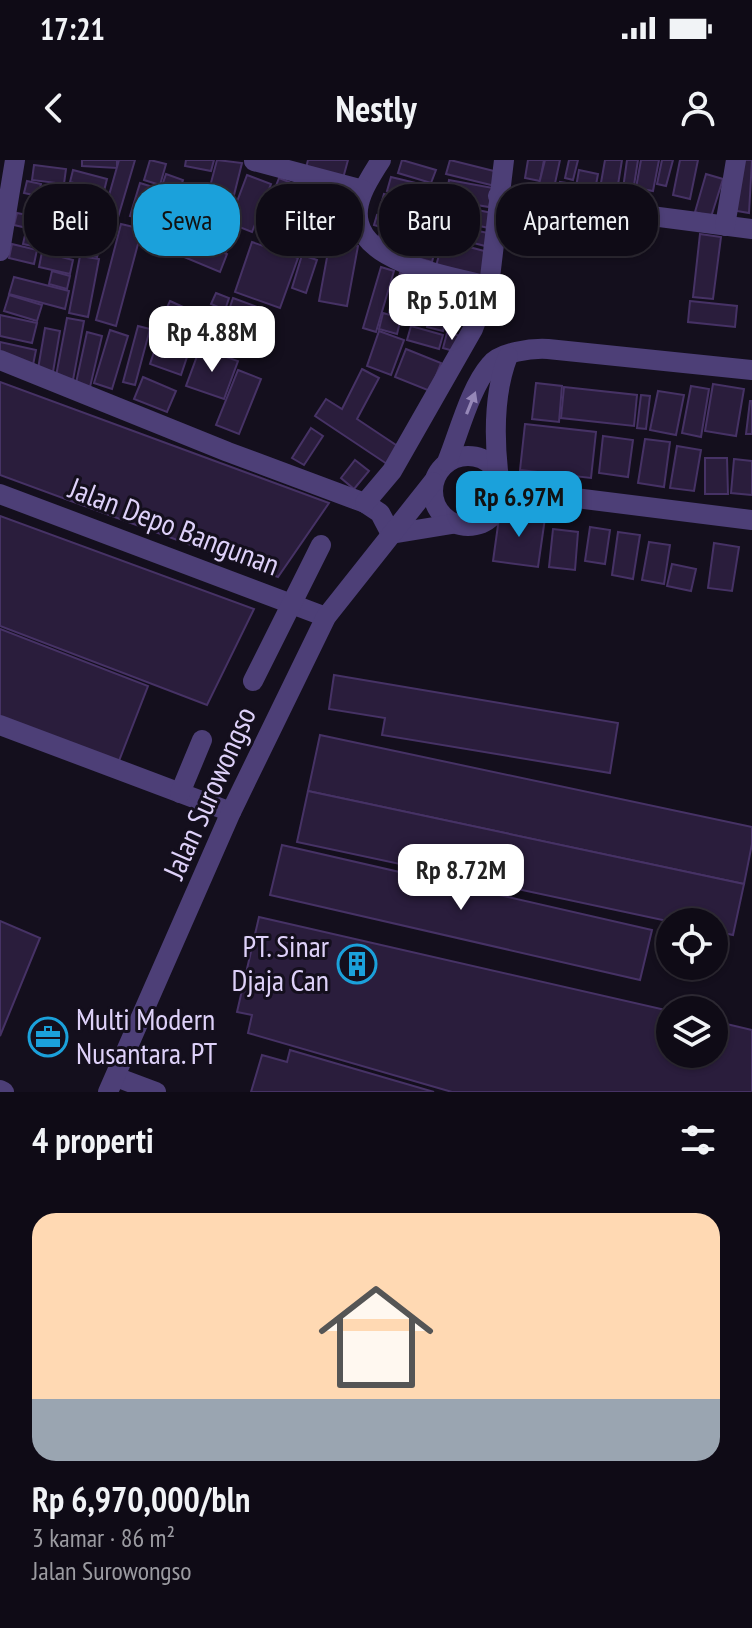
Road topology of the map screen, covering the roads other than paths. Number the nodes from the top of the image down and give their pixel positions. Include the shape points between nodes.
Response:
1 (15, 160) edge
2 (381, 160) edge
3 (504, 160) edge
4 (736, 160) edge
5 (254, 161) edge
6 (340, 184) edge
7 (500, 184) edge
8 (363, 190) edge
9 (496, 216) edge
10 (658, 217) edge
11 (725, 226) junction
12 (752, 229) edge
13 (363, 230) edge
14 (0, 251) edge
15 (489, 286) junction
16 (508, 356) junction
17 (0, 360) edge
18 (752, 370) edge
19 (447, 462) junction
20 (501, 480) junction
21 (433, 482) junction
22 (0, 494) edge
23 (365, 503) junction
24 (752, 520) edge
25 (452, 524) junction
26 (391, 534) junction
27 (321, 545) dead end
28 (290, 603) junction
29 (326, 617) junction
30 (253, 681) dead end
31 (0, 725) edge
32 (202, 740) dead end
33 (180, 793) junction
34 (231, 812) junction
35 (112, 1084) edge
36 (156, 1092) edge

1 - 14 street
2 - 8 street
3 - 7 street
4 - 11 street
5 - 6 street
9 - 15 street
10 - 11 street
11 - 12 street
13 - 15 street via 378,251
15 - 23 street via 473,329 420,424
16 - 18 street via 548,349
19 -> 16 street via 477,386 491,362
16 - 20 street via 494,433
17 - 23 street
19 - 20 street via 465,455 483,459
19 - 21 street
20 - 24 street
20 - 25 street via 500,507 488,521 470,527
21 - 25 street via 432,499
21 - 26 street, Jalan Surowongso
22 - 28 street, Jalan Depo Bangunan
23 - 26 street via 380,513
25 - 26 street
26 - 29 street, Jalan Surowongso
27 - 28 street
28 - 29 street, Jalan Depo Bangunan
28 - 30 street
29 - 34 street, Jalan Surowongso
31 - 33 street
32 - 33 street
33 - 34 street
34 - 35 street, Jalan Surowongso
35 - 36 street

